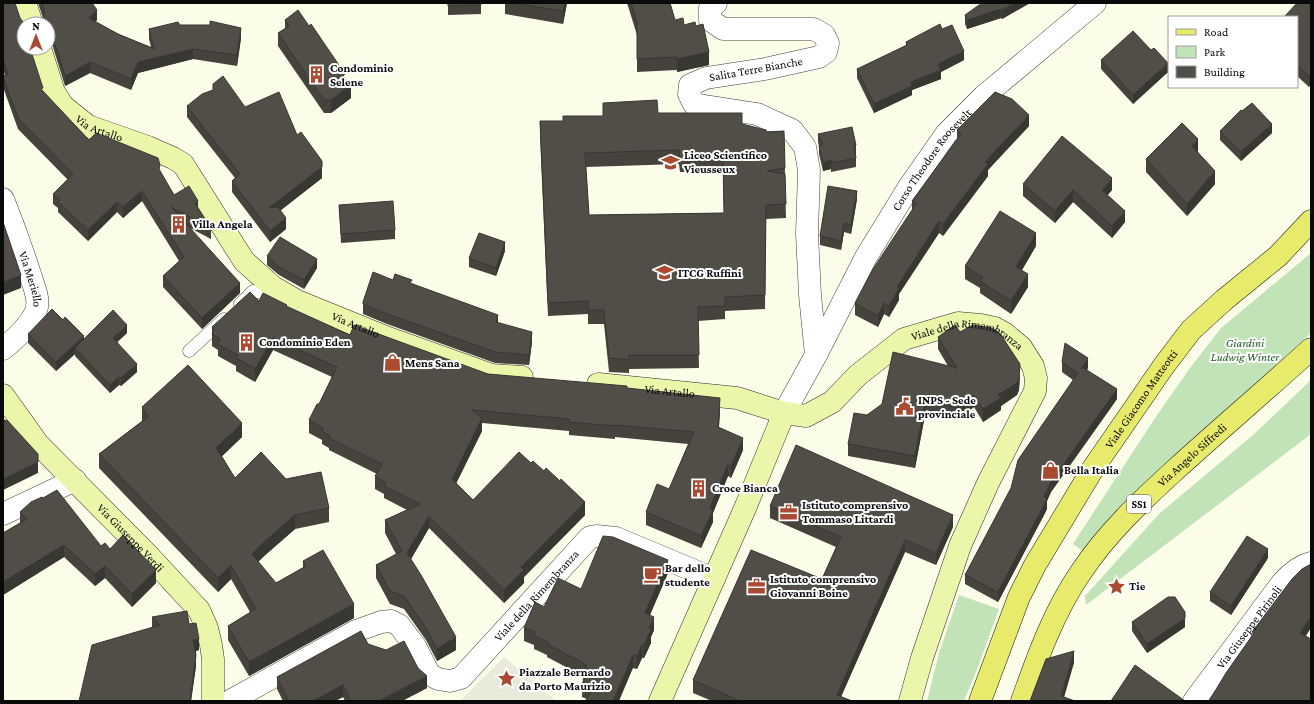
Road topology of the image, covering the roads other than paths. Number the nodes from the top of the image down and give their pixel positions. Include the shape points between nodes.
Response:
1 (25, 3) edge
2 (716, 3) edge
3 (1095, 3) edge
4 (29, 16) edge
5 (43, 56) edge
6 (3, 200) edge
7 (1311, 221) edge
8 (296, 301) junction
9 (3, 349) edge
10 (1311, 349) edge
11 (190, 351) dead end
12 (816, 355) junction
13 (539, 379) edge
14 (577, 382) edge
15 (3, 395) edge
16 (784, 413) junction
17 (74, 480) junction
18 (3, 514) edge
19 (1311, 563) edge
20 (714, 579) junction
21 (213, 701) edge
22 (230, 701) edge
23 (660, 701) edge
24 (910, 701) edge
25 (980, 701) edge
26 (1022, 701) edge
27 (1194, 701) edge

1 - 4 street
2 - 12 street, Salita Terre Bianche via 710,8 710,20 723,29 814,29 824,35 828,43 826,52 819,58 706,78 690,84 689,94 694,104 757,114 792,130 805,147 809,170 807,234 810,295
3 - 12 street, Corso Theodore Roosevelt via 984,96 946,134 909,187 866,257
5 - 8 street, Via Artallo via 54,92 63,106 88,126 148,147 183,164 244,261 273,287
6 - 9 street, Via Meriello via 21,244 38,298 34,316 18,337
7 - 25 main road, Viale Giacomo Matteotti via 1278,256 1191,330 1094,467 1018,598
8 - 11 lane via 253,291
8 - 13 street, Via Artallo via 383,336 492,375
10 - 26 main road, Via Angelo Siffredi / SS1 via 1190,456 1113,530 1081,572 1056,615
12 - 16 street, Corso Theodore Roosevelt
14 - 16 street, Via Artallo via 737,398
15 - 17 street, Via Giuseppe Verdi via 38,444
16 - 20 street
16 - 24 street, Viale della Rimembranza via 806,416 832,402 858,375 904,339 958,323 988,326 1004,333 1021,347 1033,366 1036,378 1035,391 991,476 960,546
17 - 18 street
17 - 21 street, Via Giuseppe Verdi via 199,610 211,645
19 - 27 street, Via Giuseppe Pirinoli via 1289,575
20 - 22 street, Viale della Rimembranza via 616,538 590,537 462,678 450,681 429,674 415,646 399,625 391,621 356,631
20 - 23 street

